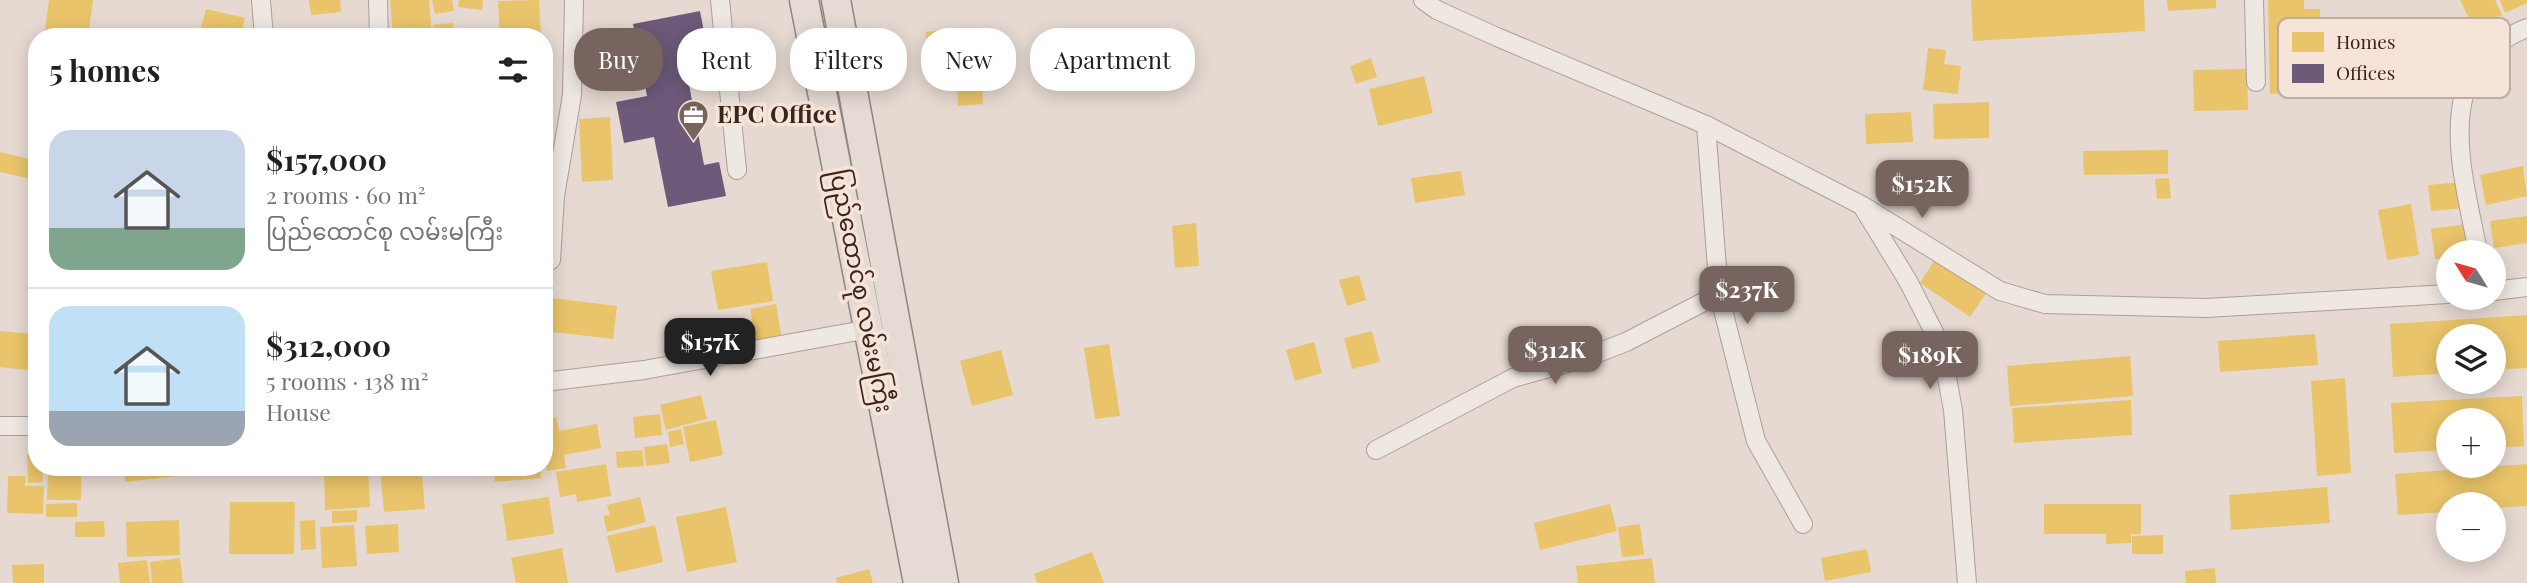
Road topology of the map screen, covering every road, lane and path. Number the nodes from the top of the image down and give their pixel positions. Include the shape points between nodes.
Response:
1 (261, 0) edge
2 (378, 0) edge
3 (574, 0) edge
4 (720, 0) edge
5 (804, 0) edge
6 (836, 0) edge
7 (1423, 0) edge
8 (2254, 0) edge
9 (263, 28) edge
10 (379, 28) edge
11 (2527, 28) edge
12 (2510, 35) edge
13 (2256, 82) dead end
14 (2463, 98) edge
15 (1706, 125) junction
16 (737, 170) dead end
17 (1863, 206) junction
18 (553, 228) edge
19 (2476, 240) edge
20 (2527, 287) edge
21 (2506, 290) edge
22 (1719, 294) junction
23 (2436, 295) edge
24 (869, 329) junction
25 (553, 381) edge
26 (0, 426) edge
27 (28, 426) edge
28 (1376, 450) dead end
29 (1803, 524) dead end
30 (918, 583) edge
31 (944, 583) edge
32 (1967, 583) edge

1 - 9 street
2 - 10 street
3 - 18 street via 572,95
4 - 16 street
5 - 24 main road, ပြည်ထောင်စု လမ်းမကြီး
6 - 31 main road
7 - 15 street via 1497,37
8 - 13 street
11 - 12 street
14 - 19 street via 2458,141
15 - 17 street
15 - 22 street
17 - 23 street via 2000,291 2045,304 2206,308
17 - 32 street via 1935,334 1953,410
20 - 21 street
22 - 28 street via 1626,342 1513,378
22 - 29 street via 1756,441
24 - 25 street via 644,370
24 - 30 main road, ပြည်ထောင်စု လမ်းမကြီး
26 - 27 street

